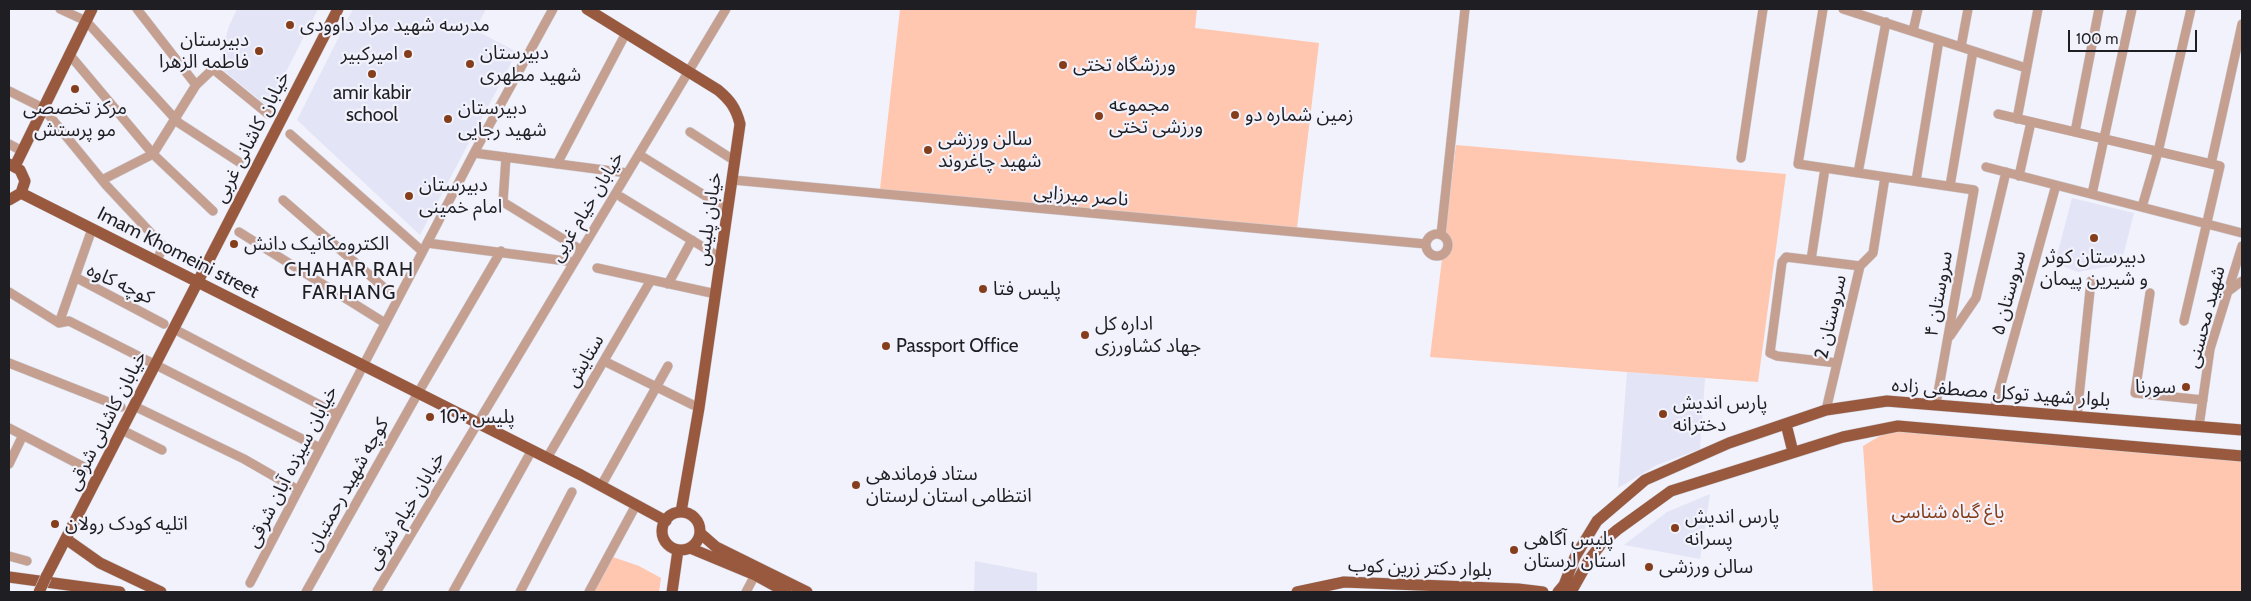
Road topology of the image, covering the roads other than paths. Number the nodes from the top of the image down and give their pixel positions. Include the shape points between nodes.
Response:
1 (60, 9) edge
2 (92, 9) edge
3 (137, 9) edge
4 (338, 9) edge
5 (553, 9) edge
6 (587, 9) edge
7 (726, 9) edge
8 (1465, 9) edge
9 (1763, 9) edge
10 (1823, 9) edge
11 (1843, 9) edge
12 (1918, 9) edge
13 (1968, 9) edge
14 (2038, 9) edge
15 (2100, 9) edge
16 (2132, 9) edge
17 (2191, 9) edge
18 (1873, 13) edge
19 (86, 21) junction
20 (1886, 22) junction
21 (2242, 24) edge
22 (1913, 31) junction
23 (626, 33) junction
24 (1939, 40) junction
25 (1961, 47) junction
26 (1973, 51) junction
27 (69, 54) junction
28 (2026, 68) junction
29 (687, 72) junction
30 (196, 85) junction
31 (9, 91) edge
32 (43, 108) junction
33 (268, 114) dead end
34 (1998, 114) dead end
35 (2017, 118) junction
36 (176, 119) junction
37 (2031, 122) junction
38 (690, 132) dead end
39 (2075, 132) junction
40 (290, 134) dead end
41 (2105, 139) junction
42 (9, 144) edge
43 (22, 151) junction
44 (2158, 152) junction
45 (474, 153) junction
46 (154, 155) junction
47 (506, 157) junction
48 (643, 158) dead end
49 (1741, 158) dead end
50 (735, 161) junction
51 (238, 162) dead end
52 (557, 164) junction
53 (2211, 164) junction
54 (12, 165) edge
55 (1986, 167) dead end
56 (1825, 168) junction
57 (2006, 172) junction
58 (626, 173) junction
59 (1858, 173) junction
60 (2019, 176) junction
61 (1885, 177) junction
62 (102, 180) junction
63 (733, 180) junction
64 (1916, 181) junction
65 (2056, 185) junction
66 (1950, 186) junction
67 (22, 193) junction
68 (2092, 194) junction
69 (622, 197) dead end
70 (9, 200) edge
71 (283, 200) dead end
72 (2142, 207) junction
73 (728, 210) junction
74 (213, 211) dead end
75 (2205, 223) junction
76 (92, 229) junction
77 (239, 232) dead end
78 (2242, 233) edge
79 (1441, 235) junction
80 (692, 240) junction
81 (1426, 244) junction
82 (2242, 246) edge
83 (424, 247) junction
84 (581, 250) junction
85 (501, 251) junction
86 (721, 258) junction
87 (1811, 260) junction
88 (157, 261) junction
89 (574, 262) junction
90 (1860, 266) junction
91 (596, 268) dead end
92 (75, 277) junction
93 (651, 280) junction
94 (2091, 281) dead end
95 (2242, 281) edge
96 (198, 282) junction
97 (668, 284) junction
98 (2230, 290) junction
99 (9, 292) edge
100 (2150, 293) dead end
101 (716, 294) junction
102 (397, 299) junction
103 (2184, 320) dead end
104 (59, 323) junction
105 (385, 323) junction
106 (169, 327) junction
107 (1947, 341) junction
108 (604, 361) junction
109 (9, 363) edge
110 (1837, 363) junction
111 (362, 365) junction
112 (155, 366) junction
113 (668, 366) dead end
114 (657, 387) junction
115 (418, 393) junction
116 (2202, 400) junction
117 (1936, 404) junction
118 (693, 405) dead end
119 (134, 406) junction
120 (121, 407) dead end
121 (1994, 409) junction
122 (1826, 410) junction
123 (337, 414) junction
124 (2076, 416) junction
125 (478, 423) junction
126 (1786, 424) junction
127 (2198, 426) junction
128 (9, 428) edge
129 (122, 430) junction
130 (2242, 430) edge
131 (23, 435) junction
132 (320, 448) junction
133 (162, 450) dead end
134 (532, 450) junction
135 (1793, 452) junction
136 (2242, 456) edge
137 (547, 458) junction
138 (9, 464) edge
139 (86, 468) dead end
140 (601, 486) junction
141 (298, 490) junction
142 (572, 492) dead end
143 (636, 505) junction
144 (682, 512) junction
145 (666, 521) junction
146 (700, 533) junction
147 (66, 539) junction
148 (690, 548) junction
149 (678, 550) junction
150 (9, 556) edge
151 (27, 561) dead end
152 (756, 575) junction
153 (9, 577) edge
154 (250, 583) dead end
155 (378, 590) dead end
156 (39, 592) edge
157 (120, 592) edge
158 (161, 592) edge
159 (306, 592) edge
160 (454, 592) edge
161 (520, 592) edge
162 (589, 592) edge
163 (672, 592) edge
164 (746, 592) edge
165 (786, 592) edge
166 (807, 592) edge
167 (1296, 592) edge
168 (1330, 592) edge
169 (1433, 592) edge
170 (1543, 592) edge
171 (1558, 592) edge
172 (1571, 592) edge

1 - 19 street
2 - 19 main road
3 - 30 street
4 - 96 main road, خیابان کاشانی غربی
5 - 45 street, خیابان سیزده آبان شرقی
6 - 23 main road, خیابان پلیس
7 - 29 street, خیابان خیام غربی
8 - 79 street
9 - 49 street
10 - 56 street via 1798,164
11 - 18 street
12 - 22 street
13 - 25 street
14 - 28 street
15 - 39 street
16 - 41 street
17 - 44 street
18 - 20 street
19 - 27 main road
19 - 36 street
20 - 22 street
20 - 59 street
21 - 53 street
22 - 24 street
23 - 29 main road, خیابان پلیس
23 - 52 street
24 - 25 street
24 - 64 street
25 - 26 street
26 - 28 street
26 - 66 street
27 - 32 main road
27 - 46 street
28 - 35 street
29 - 50 main road, خیابان پلیس via 729,99 736,110 740,124
29 - 58 street, خیابان خیام غربی
30 - 33 street via 212,68
30 - 36 street
31 - 32 street
32 - 43 main road
32 - 62 street
34 - 35 street
35 - 37 street
36 - 46 street
36 - 51 street
37 - 39 street
37 - 60 street
38 - 50 street
39 - 41 street
40 - 83 street
41 - 44 street
41 - 68 street
42 - 43 street
43 - 54 main road
44 - 53 street
44 - 72 street
45 - 47 street
45 - 83 street, خیابان سیزده آبان شرقی
46 - 62 street
46 - 74 street
47 - 52 street
47 - 84 street via 503,202
48 - 73 street
50 - 63 main road, خیابان پلیس
52 - 58 street
53 - 75 street via 2220,166
54 - 67 main road via 24,175
55 - 57 street
56 - 59 street
56 - 87 street
57 - 60 street
57 - 107 street via 1976,298
58 - 84 street, خیابان خیام غربی
59 - 61 street
60 - 65 street
61 - 64 street
61 - 90 street, سروستان 2 via 1873,253
62 - 88 street via 163,246
63 - 73 main road, خیابان پلیس
63 - 81 street, ناصر میرزایی
64 - 66 street
65 - 68 street
65 - 121 street, سروستان ۵
66 - 107 street, سروستان ۴ via 1974,190
67 - 70 main road
67 - 76 main road, Imam Khomeini street
68 - 72 street
69 - 80 street
71 - 102 street
72 - 75 street
73 - 86 main road, خیابان پلیس
75 - 78 street
75 - 103 street
76 - 88 main road, Imam Khomeini street
76 - 92 street
77 - 105 street
79 - 81 street via 1431,236
79 - 81 street via 1448,244 1444,254 1430,254
80 - 86 street
80 - 97 street
82 - 98 street, شهید محسنی
83 - 85 street
83 - 102 street, خیابان سیزده آبان شرقی
84 - 89 street, خیابان خیام غربی
85 - 89 street
85 - 115 street, کوچه شهید رحمتیان
86 - 101 main road, خیابان پلیس
87 - 90 street
87 - 110 street via 1786,257 1782,262 1770,353
88 - 96 main road, Imam Khomeini street
89 - 125 street, خیابان خیام غربی
90 - 110 street, سروستان 2
91 - 93 street
92 - 104 street, کوچه کاوه
92 - 106 street, کوچه کاوه
93 - 97 street
93 - 108 street, ستایش
94 - 124 street
95 - 98 street
96 - 106 main road, خیابان کاشانی شرقی
96 - 111 main road, Imam Khomeini street
97 - 101 street
98 - 116 street, شهید محسنی via 2210,349
99 - 104 street
100 - 116 street via 2135,393
101 - 144 main road, خیابان پلیس
102 - 105 street, خیابان سیزده آبان شرقی
104 - 112 street via 68,321
105 - 111 street, خیابان سیزده آبان شرقی
106 - 112 main road, خیابان کاشانی شرقی
106 - 123 street, کوچه کاوه
107 - 117 street, سروستان ۴
108 - 114 street
108 - 137 street, ستایش
109 - 120 street
110 - 122 street, سروستان 2
111 - 115 main road, Imam Khomeini street
111 - 123 street, خیابان سیزده آبان شرقی
112 - 119 main road, خیابان کاشانی شرقی
112 - 132 street
113 - 114 street
114 - 118 street
114 - 140 street
115 - 125 main road, Imam Khomeini street
115 - 159 street, کوچه شهید رحمتیان
116 - 127 street, شهید محسنی
117 - 121 main road, بلوار شهید توکل مصطفی زاده
117 - 122 main road, بلوار شهید توکل مصطفی زاده via 1887,401
119 - 129 main road, خیابان کاشانی شرقی
119 - 141 street via 244,459
121 - 124 main road, بلوار شهید توکل مصطفی زاده
122 - 126 main road, بلوار شهید توکل مصطفی زاده
123 - 132 street, خیابان سیزده آبان شرقی
124 - 127 main road, بلوار شهید توکل مصطفی زاده
125 - 134 main road, Imam Khomeini street
125 - 155 street, خیابان خیام شرقی
126 - 135 main road
126 - 171 main road, بلوار شهید توکل مصطفی زاده via 1729,443 1645,480 1597,521
127 - 130 main road, بلوار شهید توکل مصطفی زاده
128 - 131 street
129 - 133 street
129 - 147 main road, خیابان کاشانی شرقی
131 - 138 street
131 - 139 street
132 - 141 street, خیابان سیزده آبان شرقی
134 - 137 main road, Imam Khomeini street
134 - 160 street
135 - 136 main road via 1843,437 1898,426
135 - 172 main road via 1671,491 1602,544
137 - 140 main road, Imam Khomeini street
140 - 143 main road, Imam Khomeini street
141 - 154 street, خیابان سیزده آبان شرقی
142 - 161 street
143 - 145 main road, Imam Khomeini street
143 - 162 street
144 - 145 main road
144 - 146 main road via 693,516 700,526
145 - 149 main road via 664,539
146 - 148 main road
146 - 166 main road via 716,547
147 - 156 main road, خیابان کاشانی شرقی, bridge
147 - 158 main road via 100,562
148 - 149 main road
148 - 152 main road
149 - 163 main road
150 - 151 street
152 - 164 street
152 - 165 main road
153 - 157 main road
167 - 170 main road, بلوار دکتر زرین کوب via 1344,582
168 - 169 main road, بلوار دکتر زرین کوب via 1348,589

